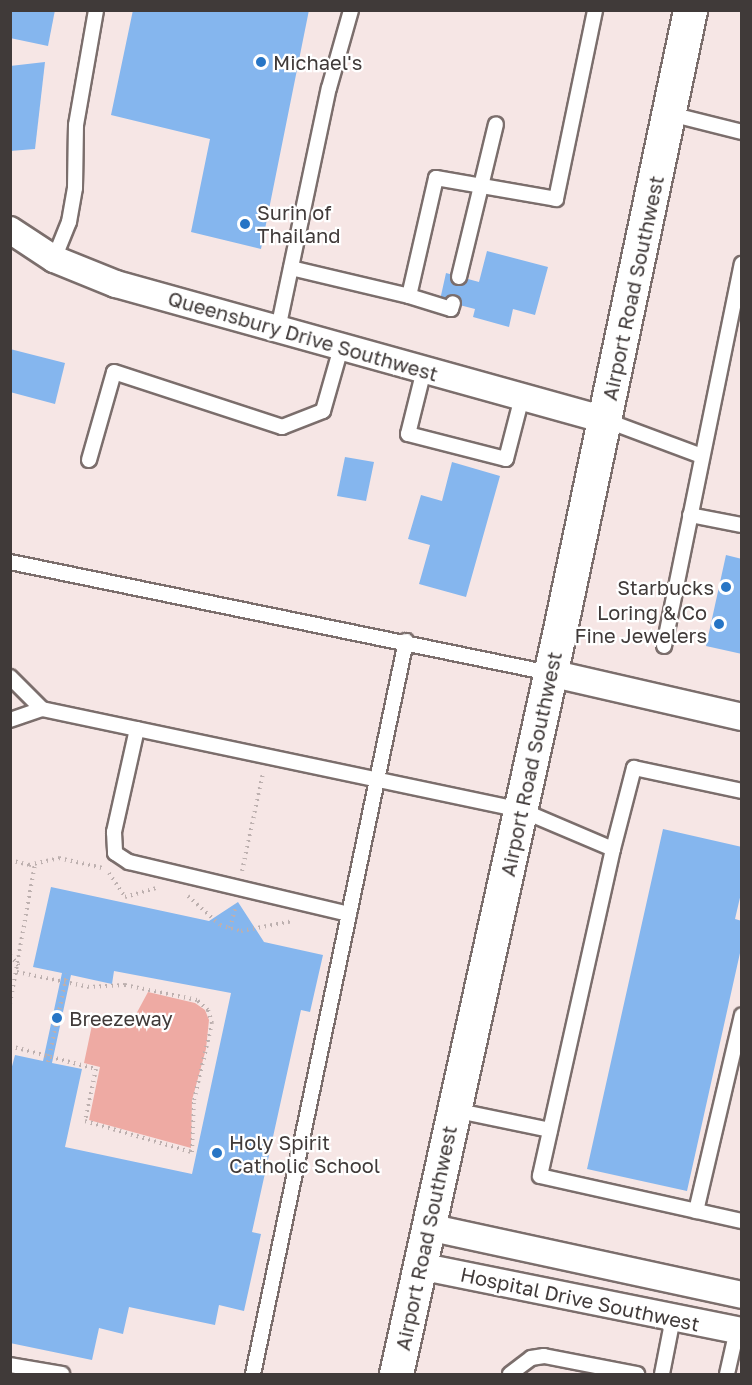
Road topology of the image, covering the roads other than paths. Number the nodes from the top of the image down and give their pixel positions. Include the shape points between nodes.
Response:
1 (96, 10) edge
2 (351, 10) edge
3 (595, 10) edge
4 (690, 10) edge
5 (670, 114) junction
6 (496, 124) dead end
7 (741, 132) edge
8 (483, 184) junction
9 (10, 230) edge
10 (54, 259) junction
11 (741, 264) edge
12 (291, 268) junction
13 (459, 277) dead end
14 (409, 296) junction
15 (453, 303) dead end
16 (278, 329) junction
17 (341, 348) junction
18 (424, 370) junction
19 (522, 397) junction
20 (605, 420) junction
21 (702, 456) junction
22 (89, 460) dead end
23 (690, 515) junction
24 (741, 525) edge
25 (10, 562) edge
26 (406, 641) junction
27 (664, 646) dead end
28 (550, 673) junction
29 (10, 677) edge
30 (42, 709) junction
31 (741, 717) edge
32 (10, 720) edge
33 (137, 729) junction
34 (377, 780) junction
35 (741, 791) edge
36 (521, 810) junction
37 (613, 849) junction
38 (349, 914) junction
39 (741, 1015) edge
40 (454, 1110) junction
41 (550, 1130) junction
42 (696, 1211) junction
43 (741, 1221) edge
44 (428, 1227) junction
45 (420, 1266) junction
46 (741, 1296) edge
47 (673, 1318) junction
48 (739, 1331) edge
49 (10, 1365) edge
50 (62, 1374) edge
51 (253, 1374) edge
52 (396, 1374) edge
53 (510, 1374) edge
54 (637, 1374) edge
55 (662, 1374) edge
56 (727, 1374) edge

1 - 10 lane via 76,125 75,188 69,222
2 - 12 lane via 329,88
3 - 8 lane via 556,199
4 - 5 main road, Airport Road Southwest
5 - 7 lane
5 - 20 main road, Airport Road Southwest
6 - 8 lane
8 - 13 lane
8 - 14 lane via 436,178
9 - 10 street, Queensbury Drive Southwest
10 - 16 street, Queensbury Drive Southwest via 116,284
11 - 21 lane
12 - 14 lane
12 - 16 lane
14 - 15 lane via 451,309
16 - 17 street, Queensbury Drive Southwest
17 - 18 street, Queensbury Drive Southwest
17 - 22 lane via 323,411 282,427 114,372
18 - 19 street, Queensbury Drive Southwest
18 - 19 lane via 408,434 506,459
19 - 20 street, Queensbury Drive Southwest
20 - 21 lane
20 - 28 main road, Airport Road Southwest
21 - 23 lane
23 - 24 lane
23 - 27 lane
25 - 26 lane
26 - 28 lane
26 - 34 lane
28 - 31 street
28 - 36 main road, Airport Road Southwest
29 - 30 lane
30 - 32 lane
30 - 33 lane
33 - 34 lane
33 - 38 lane via 114,832 115,853 129,862
34 - 36 lane
34 - 38 lane
35 - 37 lane via 634,768
36 - 37 lane
36 - 40 main road, Airport Road Southwest
37 - 41 lane
38 - 51 lane
39 - 42 lane
40 - 41 lane
40 - 44 main road, Airport Road Southwest
41 - 42 lane via 540,1176
42 - 43 lane
44 - 45 main road, Airport Road Southwest
44 - 46 street, Hospital Drive Southwest
45 - 47 street, Hospital Drive Southwest
45 - 52 main road, Airport Road Southwest
47 - 48 street, Hospital Drive Southwest
47 - 55 lane
48 - 56 lane
49 - 50 lane
53 - 54 lane via 531,1358 544,1356

